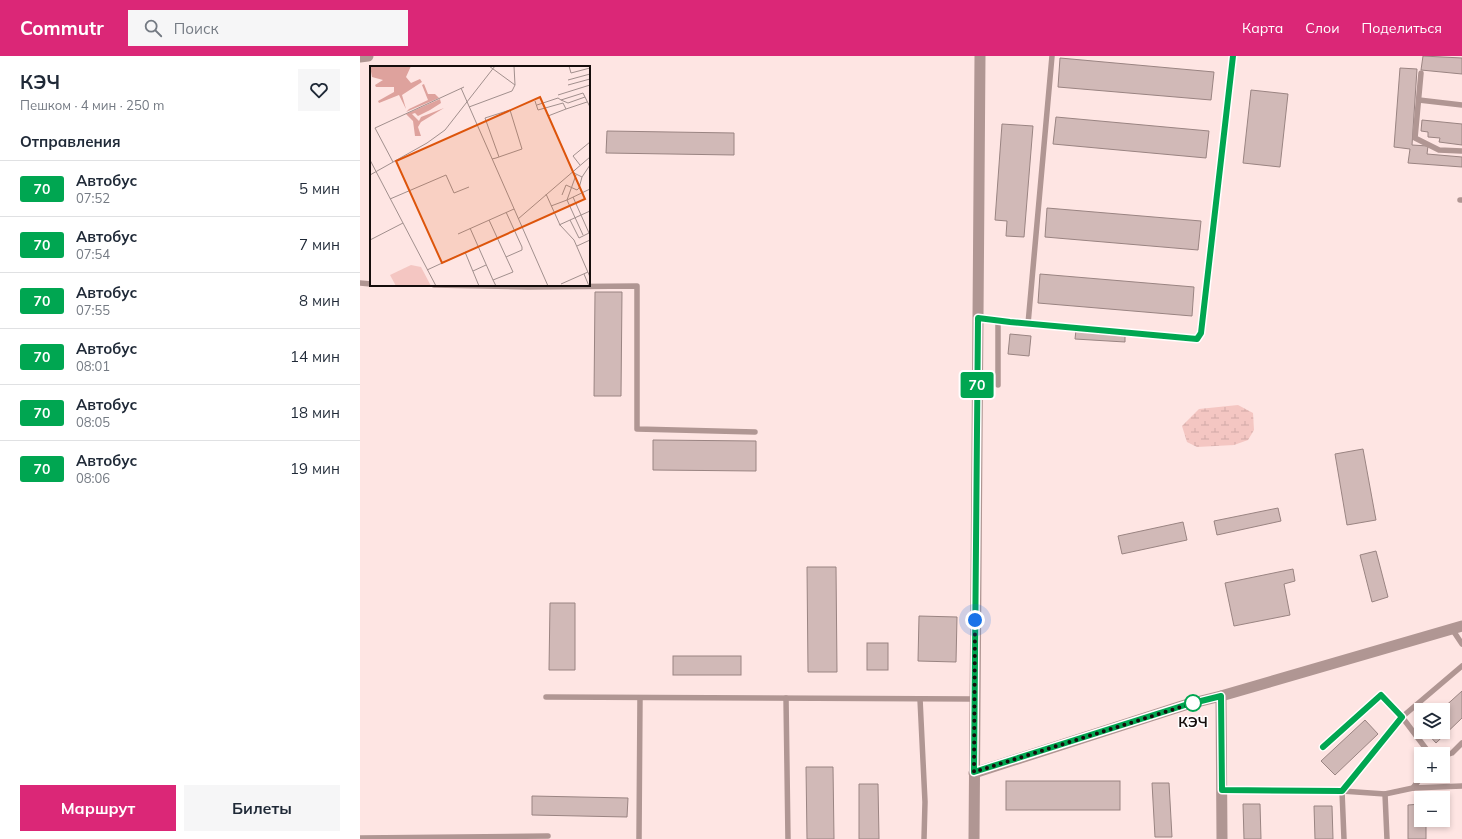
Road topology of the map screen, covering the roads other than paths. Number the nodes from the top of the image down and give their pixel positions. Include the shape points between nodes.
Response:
1 (368, 56) edge
2 (980, 56) edge
3 (1052, 56) edge
4 (1233, 56) edge
5 (360, 57) edge
6 (1421, 73) dead end
7 (1419, 100) junction
8 (1462, 105) edge
9 (1462, 151) edge
10 (360, 283) edge
11 (370, 284) edge
12 (481, 286) edge
13 (978, 318) junction
14 (998, 321) junction
15 (1028, 324) junction
16 (998, 385) dead end
17 (755, 432) dead end
18 (1457, 627) edge
19 (1462, 644) edge
20 (1462, 666) edge
21 (1221, 696) junction
22 (546, 698) dead end
23 (640, 698) junction
24 (786, 698) junction
25 (920, 699) junction
26 (974, 699) junction
27 (1402, 717) junction
28 (1462, 744) edge
29 (1323, 747) dead end
30 (1425, 747) edge
31 (1450, 754) edge
32 (974, 772) junction
33 (1417, 783) edge
34 (1462, 786) edge
35 (1413, 788) junction
36 (1222, 790) junction
37 (1342, 791) junction
38 (1385, 794) junction
39 (548, 836) dead end
40 (539, 837) edge
41 (360, 838) edge
42 (639, 839) edge
43 (788, 839) edge
44 (924, 839) edge
45 (974, 839) edge
46 (1222, 839) edge
47 (1344, 839) edge
48 (1387, 839) edge

1 - 5 street
2 - 13 street
3 - 15 lane
4 - 15 lane via 1201,333 1197,339
6 - 7 lane
7 - 8 lane
7 - 9 lane via 1415,138 1439,150
10 - 11 lane
12 - 17 lane via 637,286 637,429
13 - 14 lane
13 - 26 street
14 - 15 lane
14 - 16 lane
18 - 19 lane
18 - 21 street
20 - 27 lane
21 - 32 street
21 - 36 street
22 - 23 lane
23 - 24 lane
23 - 42 lane
24 - 25 lane
24 - 43 lane
25 - 26 lane
25 - 44 lane via 925,802
26 - 32 street
27 - 29 lane via 1381,695
27 - 30 lane
27 - 37 lane
28 - 31 lane
32 - 45 street
33 - 35 lane
34 - 35 lane
35 - 38 lane
36 - 37 lane
36 - 46 street
37 - 38 lane
37 - 47 lane
38 - 48 lane
39 - 40 lane
40 - 41 lane

